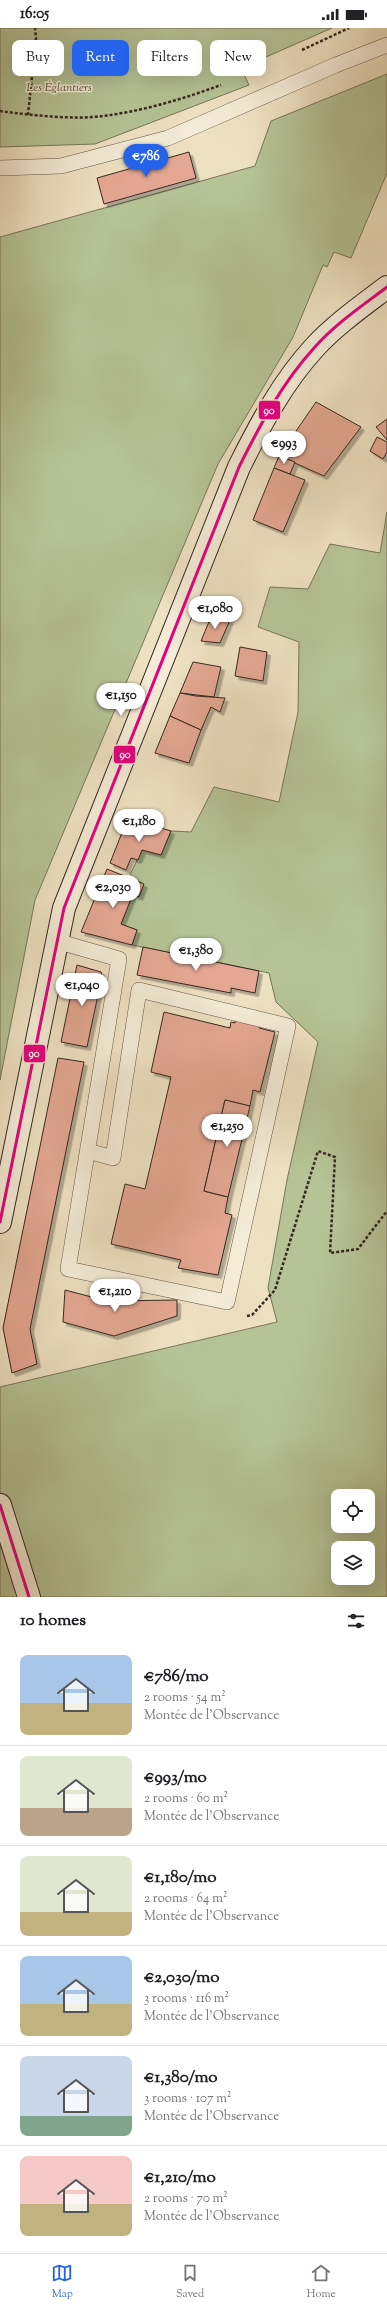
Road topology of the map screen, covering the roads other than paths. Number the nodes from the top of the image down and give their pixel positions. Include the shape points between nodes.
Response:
1 (387, 45) edge
2 (0, 168) edge
3 (387, 287) edge
4 (56, 941) junction
5 (88, 1151) junction
6 (0, 1222) edge
7 (0, 1504) edge
8 (29, 1597) edge

1 - 2 lane via 168,138 61,166
3 - 4 street via 347,317 314,348 276,397 261,423 239,467 103,806 64,908
4 - 5 lane via 119,959
4 - 6 street
5 - 5 lane via 68,1269 227,1302 288,1026 139,990 114,1158
7 - 8 street

